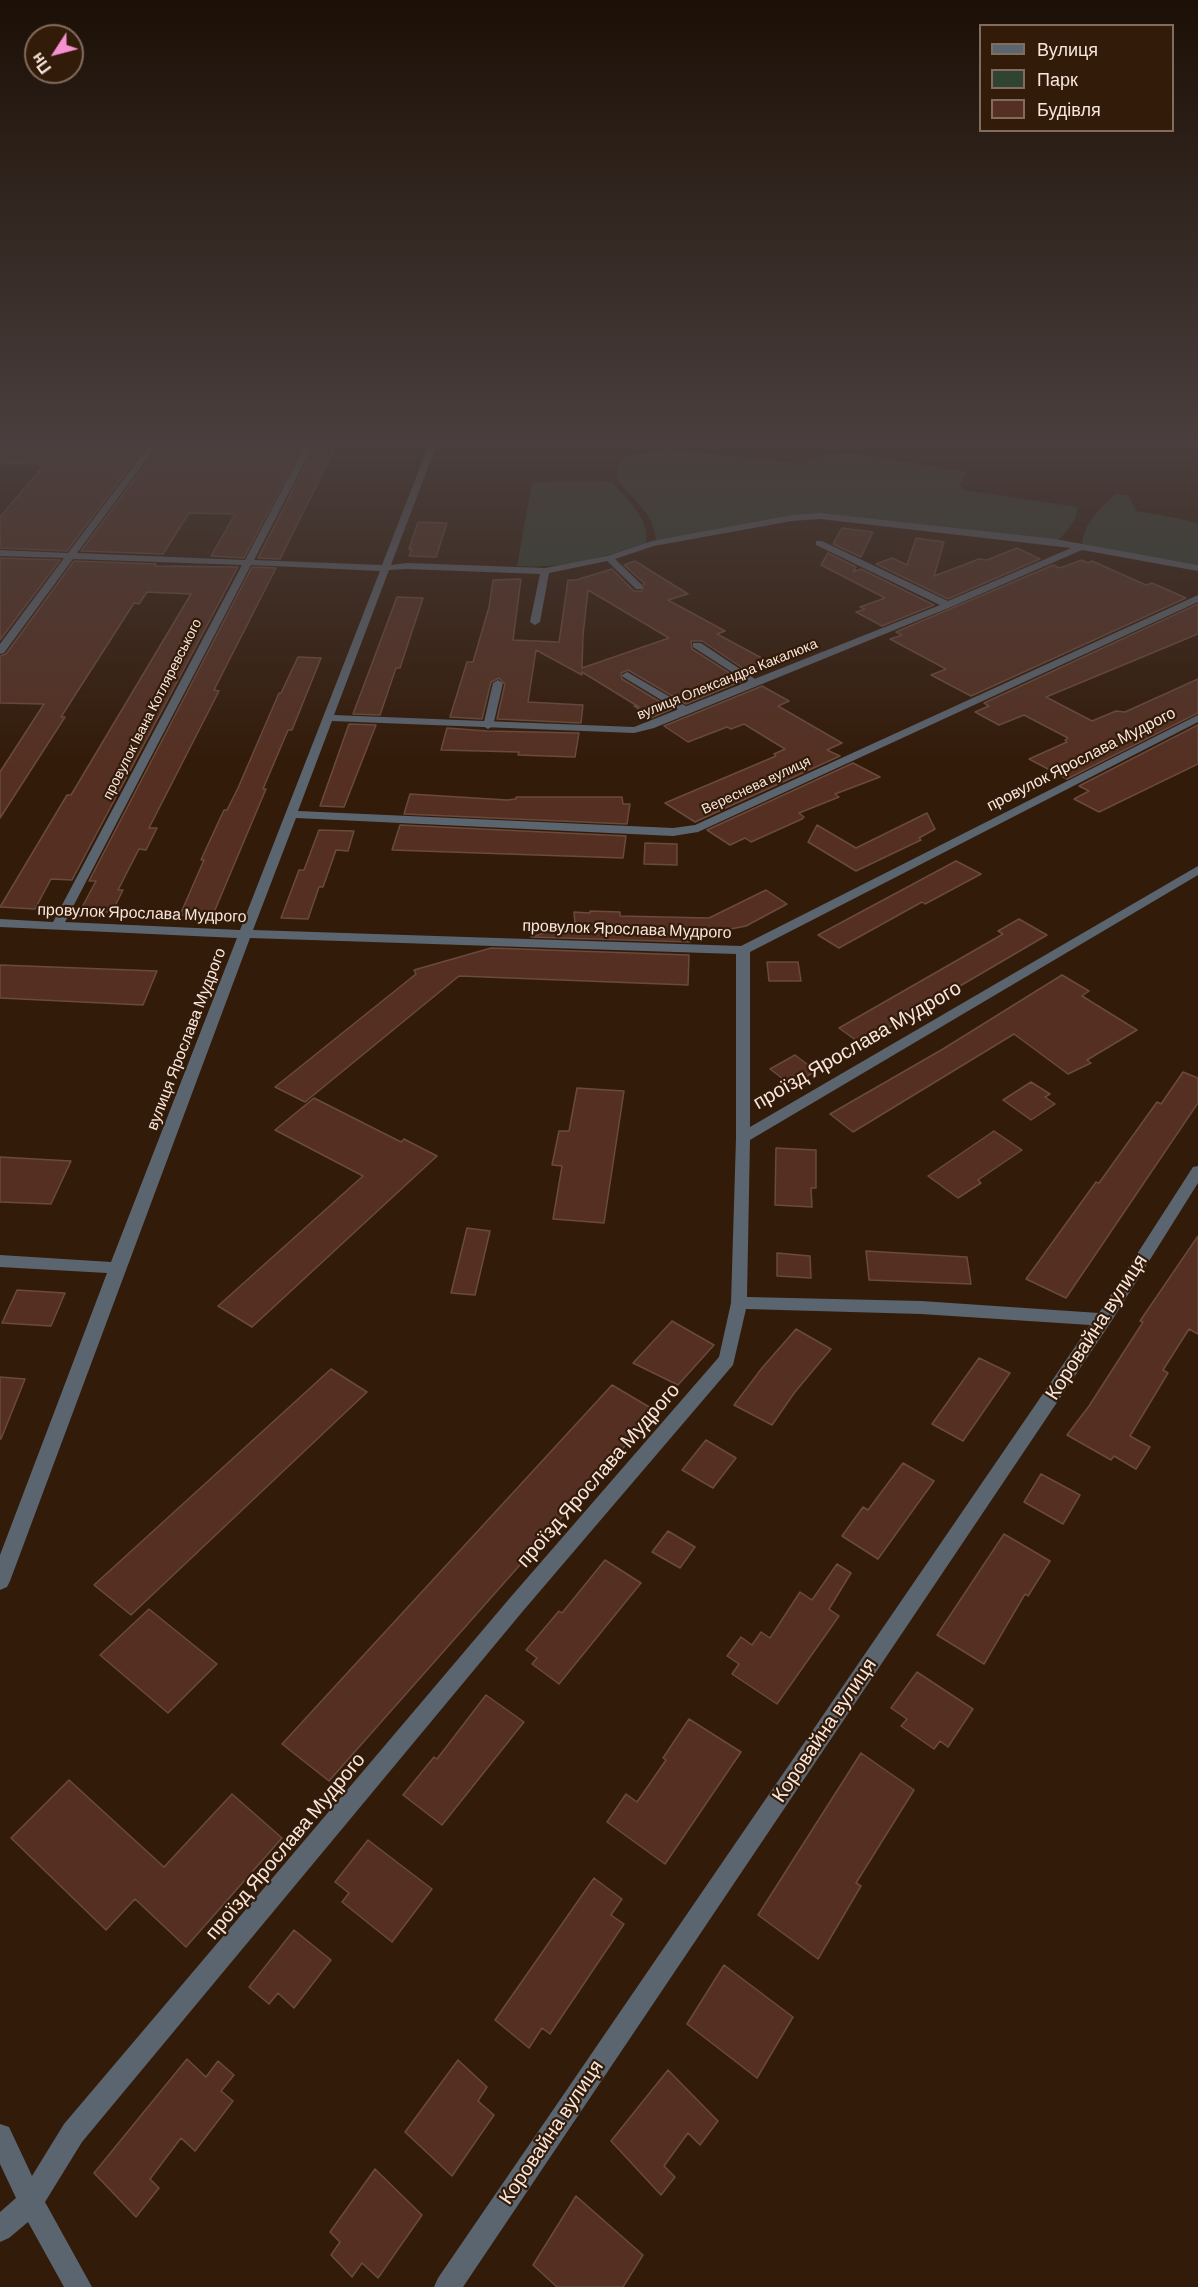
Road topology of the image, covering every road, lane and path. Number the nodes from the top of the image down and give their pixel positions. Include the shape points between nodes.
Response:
1 (75, 551) edge
2 (252, 551) edge
3 (393, 551) edge
4 (631, 551) edge
5 (835, 551) edge
6 (1072, 551) edge
7 (1101, 551) edge
8 (0, 553) edge
9 (72, 555) junction
10 (609, 558) junction
11 (246, 562) junction
12 (386, 568) junction
13 (1198, 568) edge
14 (545, 570) junction
15 (639, 587) dead end
16 (1198, 598) edge
17 (948, 605) junction
18 (535, 622) dead end
19 (697, 645) dead end
20 (0, 651) edge
21 (627, 675) dead end
22 (498, 683) dead end
23 (756, 683) junction
24 (687, 711) junction
25 (327, 718) junction
26 (1198, 718) edge
27 (488, 726) junction
28 (290, 814) junction
29 (1198, 870) edge
30 (0, 923) edge
31 (57, 926) junction
32 (244, 934) junction
33 (743, 950) junction
34 (743, 1138) junction
35 (1198, 1171) edge
36 (0, 1261) edge
37 (117, 1268) junction
38 (739, 1303) junction
39 (1103, 1320) junction
40 (0, 1581) edge
41 (0, 2136) edge
42 (31, 2202) junction
43 (0, 2229) edge
44 (79, 2287) edge
45 (447, 2287) edge

1 - 9 street
2 - 11 street, провулок Івана Котляревського
3 - 12 street, вулиця Ярослава Мудрого
4 - 10 street
5 - 17 street
6 - 17 street, вулиця Олександра Какалюка
7 - 13 street
8 - 9 street
9 - 11 street
9 - 20 street
10 - 14 street
10 - 15 street
11 - 12 street
11 - 31 street, провулок Івана Котляревського
12 - 14 street
12 - 25 street, вулиця Ярослава Мудрого
14 - 18 street
16 - 28 street, Вереснева вулиця via 698,828 673,832
17 - 23 street, вулиця Олександра Какалюка
19 - 23 street
21 - 24 street
22 - 27 street
23 - 24 street, вулиця Олександра Какалюка
24 - 27 street, вулиця Олександра Какалюка via 650,726 620,731
25 - 27 street, вулиця Олександра Какалюка
25 - 28 street, вулиця Ярослава Мудрого
26 - 33 street, провулок Ярослава Мудрого
28 - 32 street, вулиця Ярослава Мудрого
29 - 34 street, проїзд Ярослава Мудрого
30 - 31 street, провулок Ярослава Мудрого
31 - 32 street, провулок Ярослава Мудрого
32 - 33 street, провулок Ярослава Мудрого
32 - 37 street, вулиця Ярослава Мудрого
33 - 34 street
34 - 38 street, проїзд Ярослава Мудрого
35 - 39 street, Коровайна вулиця
36 - 37 street
37 - 40 street, вулиця Ярослава Мудрого
38 - 39 street via 984,1310
38 - 42 street, проїзд Ярослава Мудрого via 727,1360 73,2133
39 - 45 street, Коровайна вулиця
41 - 42 street
42 - 43 street, проїзд Ярослава Мудрого
42 - 44 street

